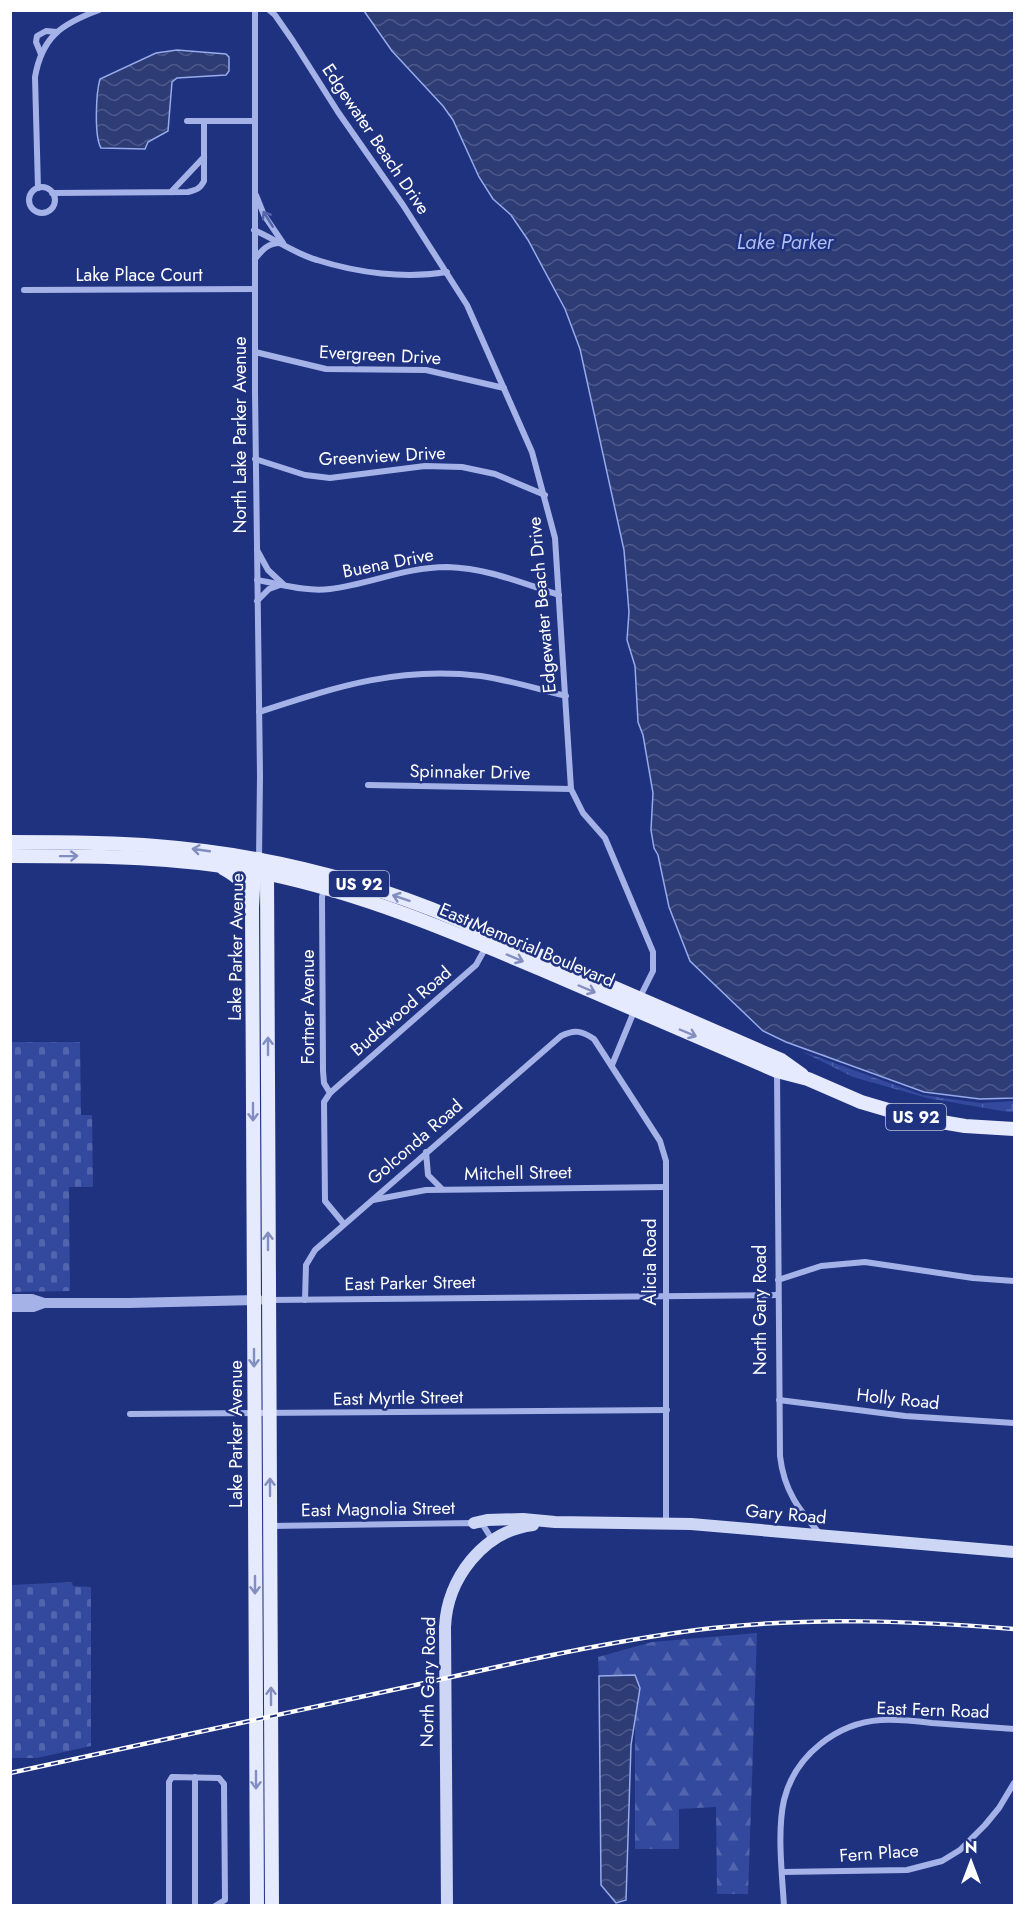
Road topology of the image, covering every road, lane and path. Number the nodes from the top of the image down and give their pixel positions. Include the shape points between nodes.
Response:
1 (99, 10) edge
2 (255, 10) edge
3 (268, 10) edge
4 (57, 32) junction
5 (41, 54) junction
6 (187, 121) dead end
7 (204, 121) junction
8 (255, 121) junction
9 (204, 157) junction
10 (38, 188) junction
11 (171, 192) junction
12 (52, 193) junction
13 (255, 193) junction
14 (254, 230) junction
15 (284, 244) junction
16 (255, 260) junction
17 (447, 272) junction
18 (255, 289) junction
19 (24, 290) dead end
20 (255, 352) junction
21 (504, 388) junction
22 (255, 459) junction
23 (544, 495) junction
24 (256, 548) junction
25 (256, 580) junction
26 (284, 584) junction
27 (559, 595) junction
28 (257, 601) junction
29 (566, 696) junction
30 (260, 712) junction
31 (369, 785) dead end
32 (571, 789) junction
33 (14, 843) edge
34 (10, 856) edge
35 (219, 866) junction
36 (260, 868) junction
37 (325, 887) junction
38 (252, 907) junction
39 (486, 946) junction
40 (637, 1004) junction
41 (578, 1031) joint
42 (612, 1065) junction
43 (777, 1071) junction
44 (804, 1076) junction
45 (330, 1094) junction
46 (1014, 1129) edge
47 (426, 1152) junction
48 (664, 1187) junction
49 (441, 1190) junction
50 (372, 1200) junction
51 (344, 1224) junction
52 (778, 1280) junction
53 (1014, 1281) edge
54 (777, 1295) junction
55 (666, 1296) junction
56 (10, 1299) edge
57 (254, 1299) junction
58 (269, 1300) junction
59 (305, 1300) junction
60 (44, 1303) junction
61 (10, 1307) edge
62 (779, 1400) junction
63 (667, 1410) junction
64 (130, 1414) dead end
65 (254, 1414) junction
66 (269, 1414) junction
67 (1014, 1423) edge
68 (555, 1522) junction
69 (474, 1523) junction
70 (666, 1524) junction
71 (255, 1526) junction
72 (270, 1526) junction
73 (822, 1535) junction
74 (493, 1541) junction
75 (1014, 1552) edge
76 (1014, 1729) edge
77 (195, 1777) junction
78 (1014, 1783) edge
79 (257, 1860) junction
80 (782, 1872) junction
81 (169, 1905) edge
82 (195, 1905) edge
83 (215, 1905) edge
84 (257, 1905) edge
85 (264, 1905) edge
86 (272, 1905) edge
87 (447, 1905) edge
88 (784, 1905) edge

1 - 4 street
2 - 8 street, North Lake Parker Avenue
3 - 17 street, Edgewater Beach Drive via 293,40
4 - 5 street
4 - 5 street via 46,31 37,36
5 - 10 street via 35,77
6 - 7 street
7 - 8 street
7 - 9 street
8 - 13 street, North Lake Parker Avenue
9 - 11 street
9 - 11 street via 201,187
10 - 12 street
10 - 12 street via 29,200 38,213 52,208
11 - 12 street
13 - 14 street, North Lake Parker Avenue
15 -> 13 street
14 - 15 street
14 - 16 street, North Lake Parker Avenue
15 - 16 street via 269,245
15 - 17 street via 316,260 348,267 409,276
16 - 18 street, North Lake Parker Avenue
17 - 21 street, Edgewater Beach Drive via 467,305
18 - 19 street, Lake Place Court
18 - 20 street, North Lake Parker Avenue
20 - 21 street, Evergreen Drive via 326,369 426,369
20 - 22 street, North Lake Parker Avenue
21 - 23 street, Edgewater Beach Drive via 532,452
22 - 23 street, Greenview Drive via 305,475 330,478 425,466 462,467 495,474
22 - 24 street, North Lake Parker Avenue
23 - 27 street, Edgewater Beach Drive via 555,538
24 - 25 street, North Lake Parker Avenue
24 - 26 street via 268,570
25 - 26 street, Buena Drive
25 - 28 street, North Lake Parker Avenue
26 - 27 street, Buena Drive via 331,589 418,568 446,567 497,574
26 - 28 street via 269,589
27 - 29 street, Edgewater Beach Drive
28 - 30 street, North Lake Parker Avenue
29 - 30 street via 479,676 396,675 339,686
29 - 32 street, Edgewater Beach Drive
30 - 36 street, North Lake Parker Avenue
31 - 32 street, Spinnaker Drive
32 - 40 street, Edgewater Beach Drive via 583,813 605,838 653,952 653,971
36 -> 33 main road, East Memorial Boulevard / US 92 via 156,845
34 -> 35 main road, East Memorial Boulevard / US 92 via 130,857
35 - 36 main road, East Memorial Boulevard / US 92
35 - 38 main road via 244,883
36 - 37 main road, East Memorial Boulevard / US 92
36 - 38 main road, Lake Parker Avenue
40 -> 36 main road, East Memorial Boulevard / US 92 via 408,900 328,876
58 -> 36 main road, Lake Parker Avenue
37 - 39 main road, East Memorial Boulevard / US 92
37 - 45 street, Fortner Avenue via 323,1071
38 -> 57 main road, Lake Parker Avenue
39 -> 40 main road, East Memorial Boulevard / US 92
39 - 45 street, Buddwood Road via 477,965
40 - 42 street, Edgewater Beach Drive
40 -> 43 main road, East Memorial Boulevard / US 92
40 - 44 main road, East Memorial Boulevard / US 92 via 781,1060
41 - 42 street, Alicia Road via 594,1039
41 - 47 street, Golconda Road via 561,1036
42 - 48 street, Alicia Road via 660,1141 666,1161
43 - 44 main road, East Memorial Boulevard / US 92
43 - 52 street, North Gary Road
44 - 46 main road, East Memorial Boulevard / US 92 via 861,1102 912,1117
45 - 51 street, Fortner Avenue via 324,1102 324,1197
47 - 49 street via 428,1175
47 - 50 street, Golconda Road
48 - 49 street, Mitchell Street
48 - 55 street, Alicia Road
49 - 50 street, Mitchell Street
50 - 51 street, Golconda Road
51 - 59 street, Golconda Road via 310,1257 306,1265
52 - 53 street via 821,1266 865,1262
52 - 54 street, North Gary Road
54 - 55 street, East Parker Street
54 - 62 street, North Gary Road
55 - 59 street, East Parker Street
55 - 63 street, Alicia Road
56 - 60 street, East Parker Street
57 - 58 street, East Parker Street
57 - 60 street, East Parker Street
57 -> 65 main road, Lake Parker Avenue
58 - 59 street, East Parker Street
58 - 66 main road, Lake Parker Avenue
60 - 61 street, East Parker Street
62 - 67 street, Holly Road via 905,1416
62 - 73 street, North Gary Road via 780,1456 786,1485 800,1510
63 - 66 street, East Myrtle Street
63 - 70 street, Alicia Road
64 - 65 street, East Myrtle Street
65 - 66 street, East Myrtle Street
65 - 71 main road, Lake Parker Avenue
72 -> 66 main road, Lake Parker Avenue
68 - 69 main road
68 - 70 main road, Gary Road
68 - 74 main road, North Gary Road via 523,1526
69 - 72 street, East Magnolia Street
69 - 74 street, East Magnolia Street via 483,1525
70 - 73 main road, Gary Road
71 - 72 street, East Magnolia Street
71 -> 79 main road, Lake Parker Avenue
86 -> 72 main road, Lake Parker Avenue
73 - 75 main road, Gary Road
74 - 87 main road, North Gary Road via 459,1575 445,1619
76 - 80 street, East Fern Road via 881,1720 849,1727 820,1744 798,1769 784,1800
77 - 81 street via 172,1777 169,1782
77 - 82 street
77 - 83 street via 219,1778 224,1784 225,1900
78 - 80 street, Fern Place via 985,1825 960,1850 942,1861 907,1870
79 - 84 main road, Lake Parker Avenue
79 - 85 main road via 263,1874
80 - 88 street, East Fern Road

